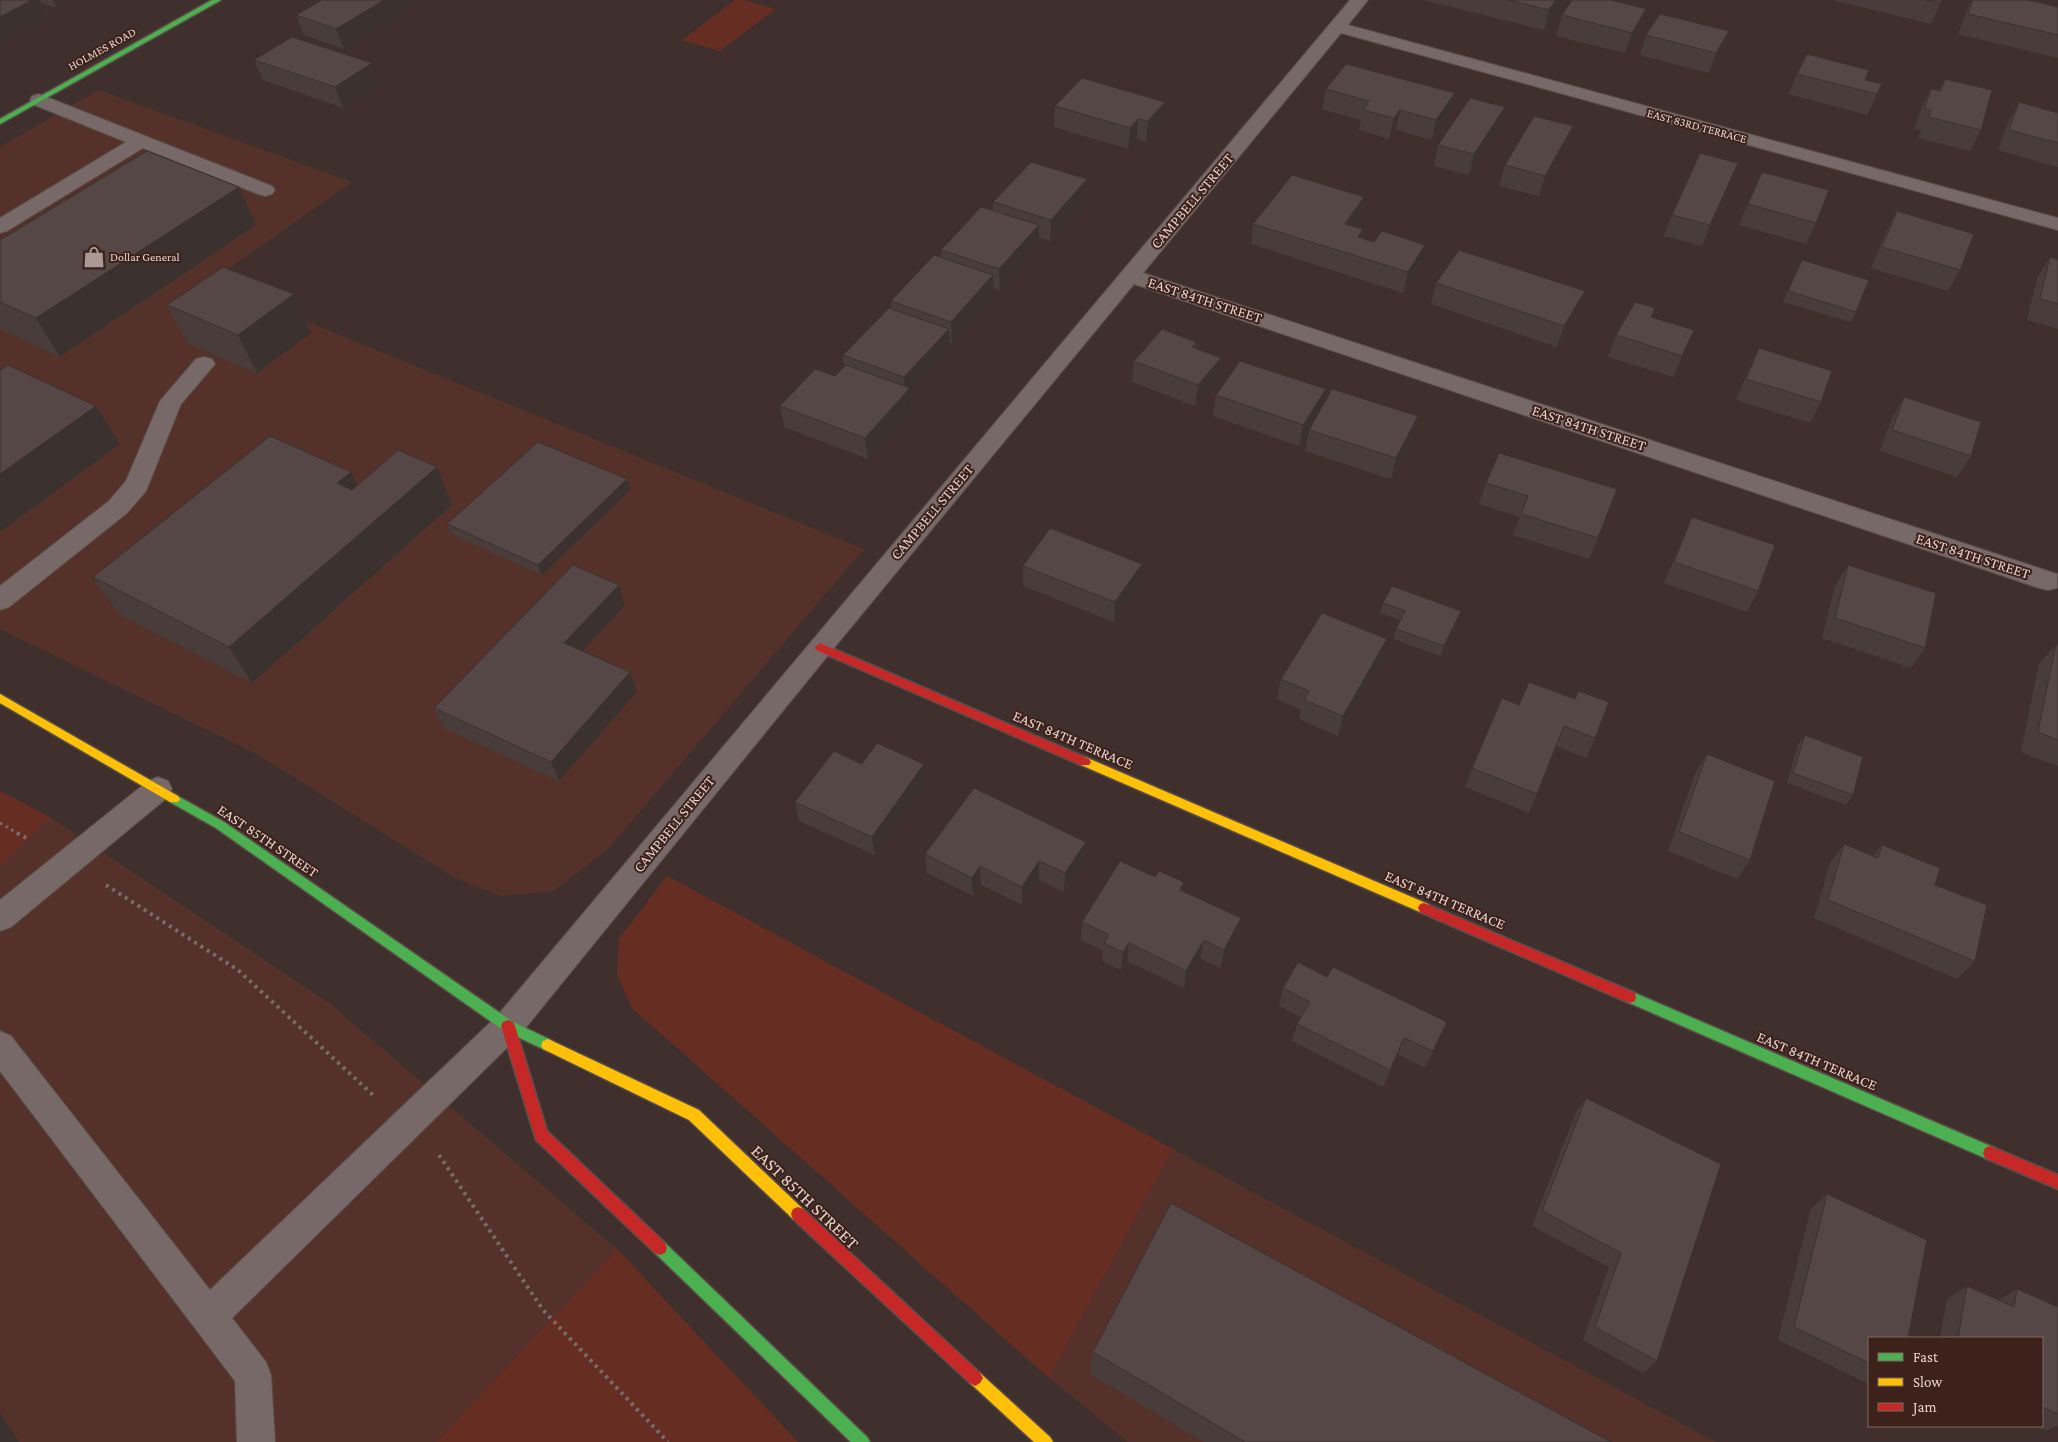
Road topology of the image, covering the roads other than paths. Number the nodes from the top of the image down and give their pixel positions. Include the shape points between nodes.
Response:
1 (217, 0) edge
2 (1359, 0) edge
3 (1337, 28) junction
4 (40, 100) junction
5 (0, 122) edge
6 (141, 141) junction
7 (265, 190) dead end
8 (2058, 224) edge
9 (0, 227) edge
10 (1130, 276) junction
11 (204, 364) edge
12 (2048, 581) dead end
13 (0, 600) edge
14 (820, 647) junction
15 (0, 698) edge
16 (158, 789) junction
17 (0, 918) edge
18 (508, 1026) junction
19 (0, 1046) edge
20 (2058, 1182) edge
21 (208, 1316) junction
22 (256, 1442) edge
23 (862, 1442) edge
24 (1045, 1442) edge

1 - 4 main road, HOLMES ROAD
2 - 3 street, CAMPBELL STREET
3 - 8 street, EAST 83RD TERRACE
3 - 10 street, CAMPBELL STREET
4 - 5 main road, HOLMES ROAD
4 - 6 street
6 - 7 street
6 - 9 street
10 - 12 street, EAST 84TH STREET
10 - 14 street, CAMPBELL STREET
11 - 13 street via 171,401 138,485 123,502
14 - 18 street, CAMPBELL STREET
14 - 20 main road, EAST 84TH TERRACE
15 - 16 main road, EAST 85TH STREET
16 - 17 street
16 - 18 main road, EAST 85TH STREET via 220,825
18 - 21 street, CAMPBELL STREET
18 - 23 main road via 541,1135
18 - 24 main road, EAST 85TH STREET via 694,1115
19 - 21 street
21 - 22 street via 253,1375

